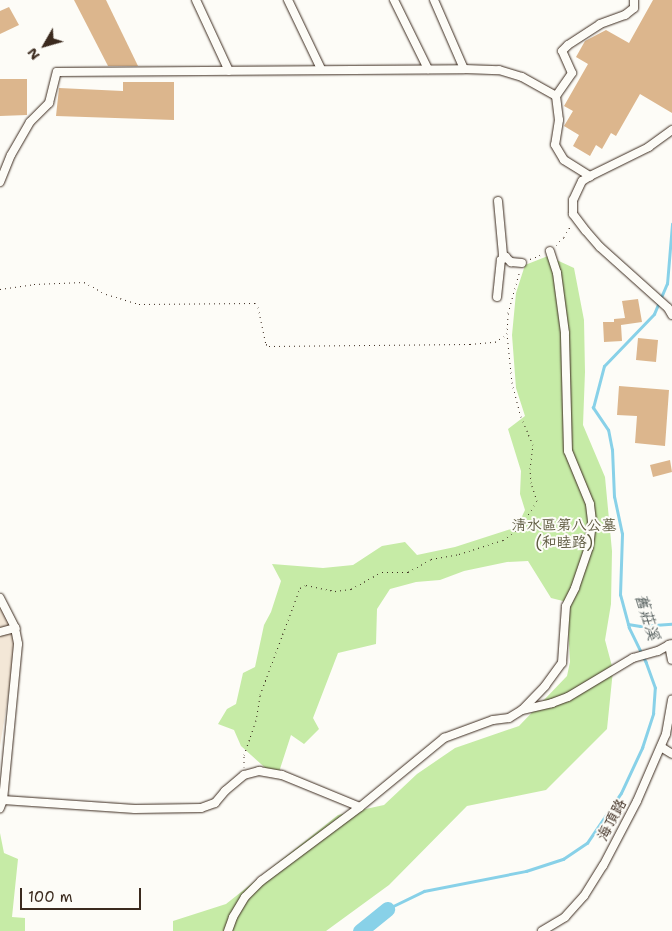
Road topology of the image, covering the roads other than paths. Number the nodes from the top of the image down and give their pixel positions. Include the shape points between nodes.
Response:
1 (196, 0) edge
2 (288, 0) edge
3 (394, 0) edge
4 (434, 0) edge
5 (634, 0) edge
6 (464, 68) junction
7 (320, 69) junction
8 (428, 69) junction
9 (229, 71) junction
10 (556, 96) junction
11 (672, 130) edge
12 (590, 176) junction
13 (0, 182) edge
14 (498, 201) dead end
15 (550, 251) road end
16 (506, 257) junction
17 (522, 263) road end
18 (497, 297) dead end
19 (672, 315) edge
20 (0, 598) edge
21 (16, 628) junction
22 (0, 632) edge
23 (671, 644) edge
24 (672, 660) edge
25 (672, 700) edge
26 (522, 710) junction
27 (661, 747) junction
28 (672, 754) edge
29 (3, 800) junction
30 (360, 807) junction
31 (0, 808) edge
32 (228, 931) edge
33 (542, 931) edge

1 - 9 street
2 - 7 street
3 - 8 street
4 - 6 street
5 - 10 street via 634,8 630,12 600,24 562,51 572,73
6 - 8 street
6 - 10 street via 499,70 522,77
7 - 8 street
7 - 9 street
9 - 13 street via 57,72 49,103 30,122
10 - 12 street via 559,120 555,145 564,160
11 - 12 street via 649,147
12 - 19 street via 582,181 573,200 573,214 600,247
14 - 16 street via 500,240
15 - 26 street via 557,273 565,333 568,451 590,504 592,521 589,547 566,606 562,663
16 - 17 street via 511,262
16 - 18 street via 501,260
20 - 21 street
21 - 22 street
21 - 29 street via 18,644
23 - 24 street
23 - 26 street via 633,658 568,697
25 - 27 street, 海頂路
26 - 30 street via 509,718 444,738
27 - 28 street
27 - 33 street, 海頂路 via 637,801 584,896 565,917
29 - 30 street via 135,809 201,808 215,803 244,775 259,771 282,775
29 - 31 street
30 - 32 street via 245,896

